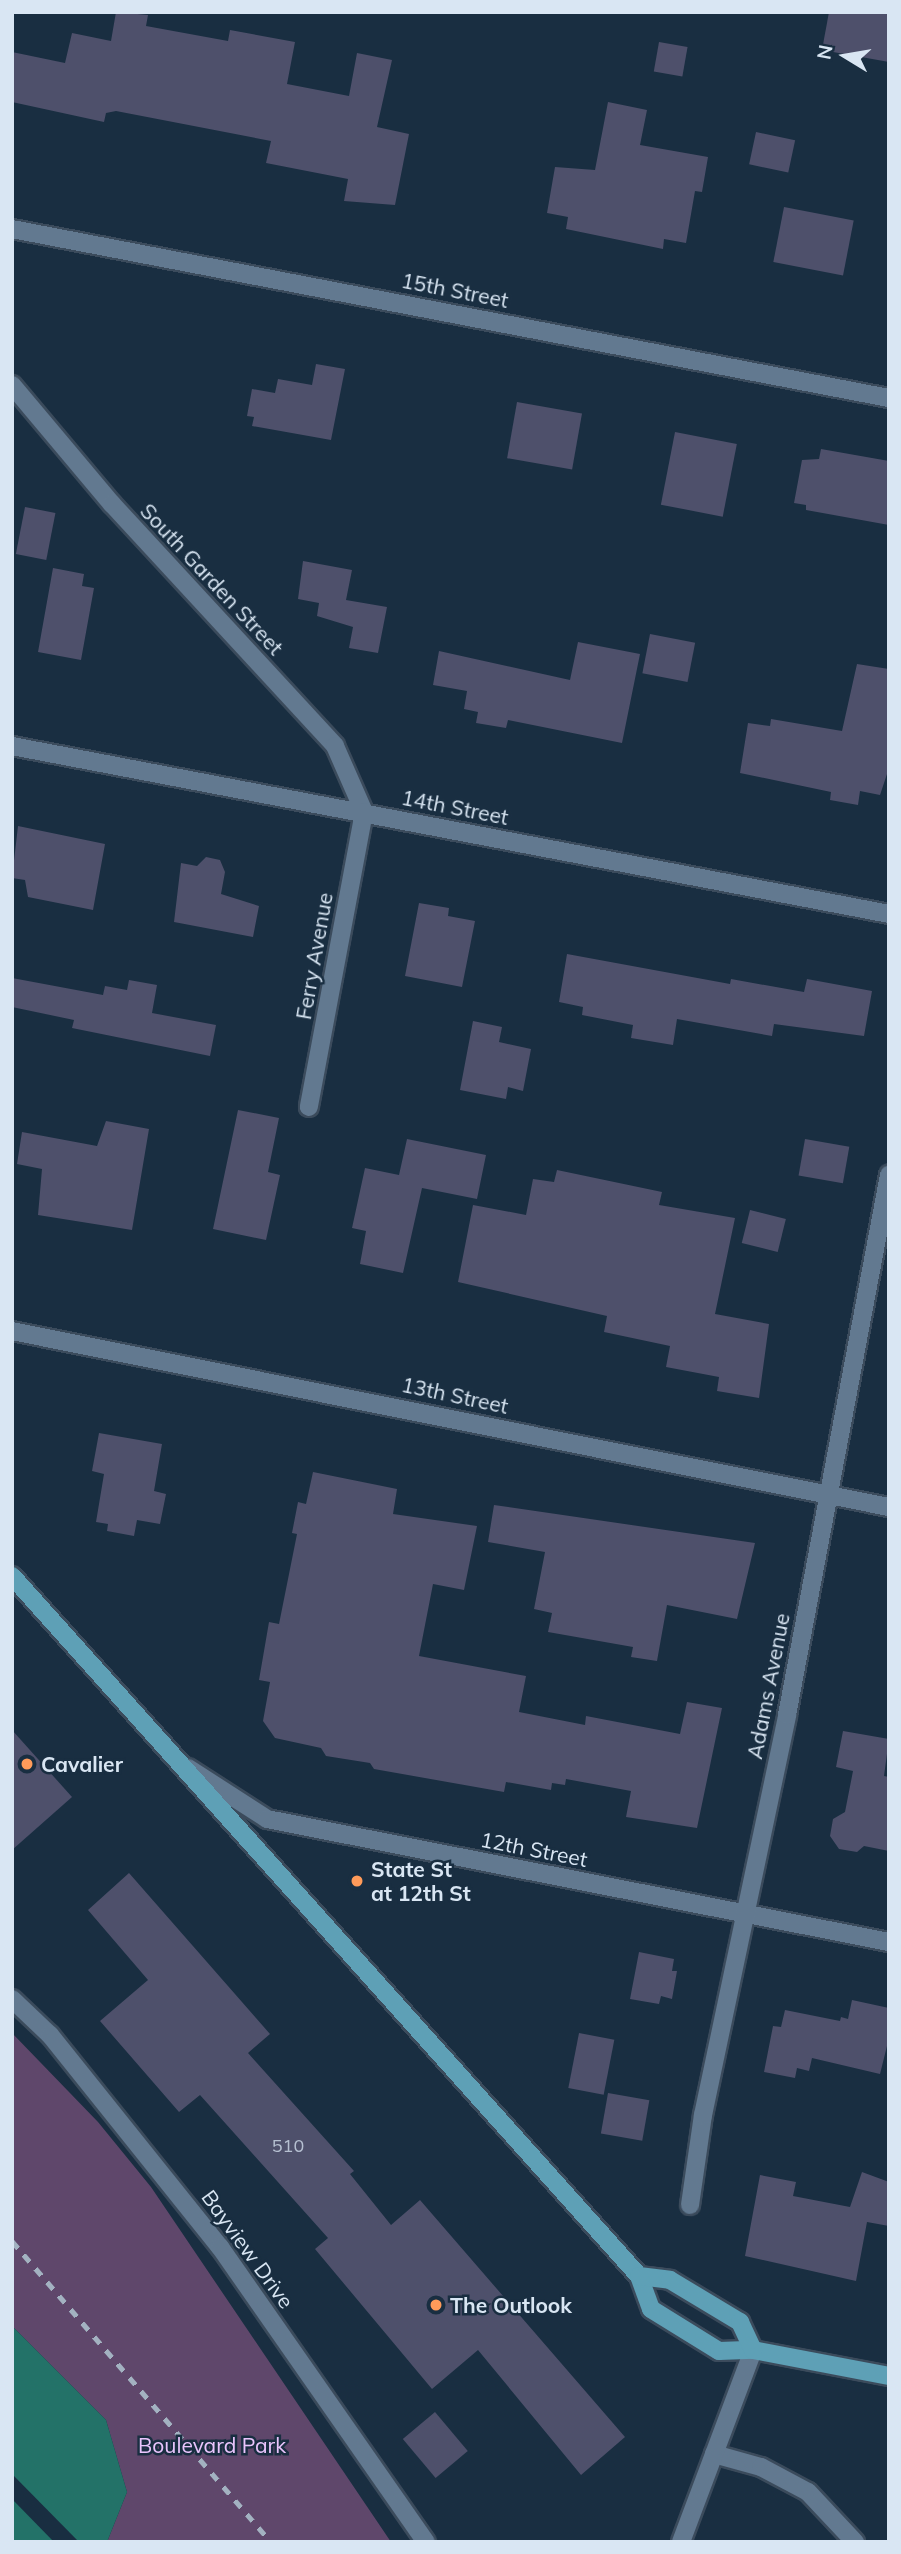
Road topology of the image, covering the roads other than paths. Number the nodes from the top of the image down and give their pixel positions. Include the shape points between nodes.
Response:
1 (12, 229) edge
2 (12, 385) edge
3 (889, 398) edge
4 (12, 746) edge
5 (364, 812) junction
6 (889, 914) edge
7 (309, 1107) dead end
8 (889, 1175) edge
9 (12, 1331) edge
10 (827, 1494) junction
11 (889, 1507) edge
12 (12, 1576) edge
13 (185, 1766) junction
14 (746, 1914) junction
15 (889, 1942) edge
16 (12, 1999) edge
17 (690, 2205) dead end
18 (639, 2276) junction
19 (753, 2350) junction
20 (889, 2376) edge
21 (714, 2454) junction
22 (426, 2542) edge
23 (681, 2542) edge
24 (855, 2542) edge

1 - 3 street, 15th Street
2 - 5 street, South Garden Street via 112,504 335,746
4 - 5 street, 14th Street
5 - 6 street, 14th Street
5 - 7 street, Ferry Avenue
8 - 10 street, Adams Avenue
9 - 10 street, 13th Street
10 - 11 street, 13th Street
10 - 14 street, Adams Avenue
12 - 13 main road
13 - 14 street, 12th Street via 267,1819
13 - 18 main road
14 - 15 street, 12th Street
14 - 17 street, Adams Avenue via 703,2115
16 - 22 street, Bayview Drive via 50,2035 197,2216
18 - 19 main road via 670,2280 740,2322
18 - 19 main road via 651,2309 719,2351
19 - 20 main road
19 - 21 street
21 - 23 street
21 - 24 street via 761,2466 808,2492

